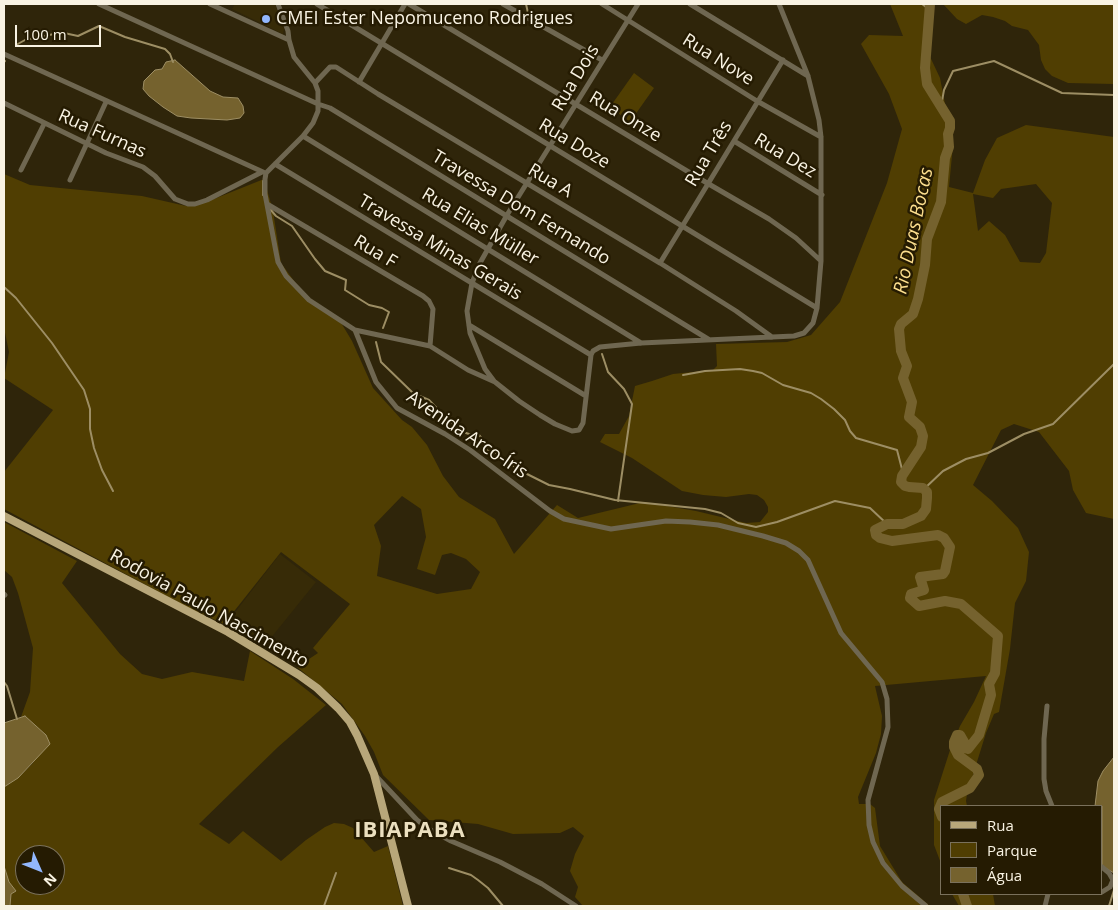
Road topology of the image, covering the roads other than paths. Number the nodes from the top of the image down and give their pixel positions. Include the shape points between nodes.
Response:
1 (99, 4) edge
2 (210, 4) edge
3 (278, 4) edge
4 (317, 4) edge
5 (404, 4) edge
6 (409, 4) edge
7 (503, 4) edge
8 (602, 4) edge
9 (638, 4) edge
10 (690, 4) edge
11 (779, 4) edge
12 (629, 20) junction
13 (289, 40) junction
14 (381, 44) junction
15 (4, 54) edge
16 (602, 60) junction
17 (783, 60) junction
18 (808, 76) junction
19 (359, 82) junction
20 (315, 83) junction
21 (757, 101) junction
22 (106, 102) junction
23 (4, 103) edge
24 (318, 104) junction
25 (576, 104) junction
26 (44, 124) junction
27 (303, 136) junction
28 (821, 137) junction
29 (734, 141) junction
30 (87, 143) junction
31 (550, 146) junction
32 (275, 164) junction
33 (22, 170) dead end
34 (264, 173) junction
35 (70, 180) dead end
36 (526, 183) junction
37 (707, 183) junction
38 (822, 195) junction
39 (267, 204) junction
40 (507, 215) junction
41 (683, 226) junction
42 (488, 248) junction
43 (821, 261) junction
44 (660, 263) junction
45 (472, 283) junction
46 (817, 308) junction
47 (468, 325) junction
48 (355, 330) junction
49 (772, 337) junction
50 (709, 339) junction
51 (641, 343) junction
52 (430, 346) junction
53 (591, 355) junction
54 (495, 382) junction
55 (586, 396) junction
56 (4, 516) edge
57 (1047, 706) dead end
58 (374, 774) junction
59 (1052, 805) edge
60 (1103, 868) edge
61 (1103, 891) edge
62 (408, 906) edge
63 (576, 906) edge
64 (926, 906) edge

1 - 24 street, Travessa Dom Fernando
2 - 13 street
3 - 13 street
4 - 14 street, Rua Doze
5 - 14 street
6 - 25 street, Rua Onze
7 - 16 street
8 - 12 street, Rua Nove
9 - 12 street, Rua Dois
10 - 17 street
11 - 18 street
12 - 16 street, Rua Dois
12 - 21 street, Rua Nove
13 - 20 street via 298,64
14 - 19 street
14 - 31 street, Rua Doze
15 - 22 street
16 - 25 street, Rua Dois
17 - 18 street
17 - 21 street, Rua Três
18 - 28 street
19 - 20 street, Rua A via 332,66
19 - 36 street, Rua A
20 - 24 street
21 - 28 street, Rua Nove
21 - 29 street, Rua Três
22 - 30 street
22 - 34 street
23 - 26 street, Rua Furnas
24 - 27 street via 316,117
24 - 40 street, Travessa Dom Fernando via 330,108
25 - 31 street, Rua Dois
25 - 37 street, Rua Onze
26 - 30 street, Rua Furnas
26 - 33 street
27 - 32 street
27 - 42 street, Rua Elias Müller
28 - 38 street
29 - 37 street, Rua Três
29 - 38 street, Rua Dez
30 - 34 street, Rua Furnas via 143,167 175,199 188,204 207,200
30 - 35 street
31 - 36 street, Rua Dois
31 - 41 street, Rua Doze
32 - 34 street
32 - 45 street, Travessa Minas Gerais
34 - 39 street
36 - 40 street, Rua Dois
36 - 44 street, Rua A
37 - 41 street, Rua Três
37 - 43 street, Rua Onze via 783,228
38 - 43 street
39 - 48 street via 278,262 286,276 309,300
39 - 52 street, Rua F via 429,301 433,309
40 - 42 street, Rua Dois
40 - 50 street, Travessa Dom Fernando
41 - 44 street, Rua Três
41 - 46 street, Rua Doze
42 - 45 street, Rua Dois
42 - 51 street, Rua Elias Müller
43 - 46 street
44 - 49 street, Rua A
45 - 47 street, Rua Dois
45 - 53 street, Travessa Minas Gerais
46 - 49 street via 804,333
47 - 54 street, Rua Dois via 485,369
47 - 55 street
48 - 52 street
48 - 64 street, Avenida Arco-Íris via 376,382 401,411 470,450 564,519 611,529 666,521 718,525 786,543 808,560 841,634 882,682 887,699 888,727 868,800 869,826 883,862 902,886
49 - 50 street
50 - 51 street
51 - 53 street via 600,347
52 - 54 street via 468,370
53 - 55 street
54 - 55 street via 518,402 572,431 581,428
56 - 58 main road, Rodovia Paulo Nascimento via 228,632 299,674 350,722
57 - 59 street via 1044,779
58 - 62 main road, Rodovia Paulo Nascimento
58 - 63 street via 429,829 500,862
60 - 61 street via 1113,880

